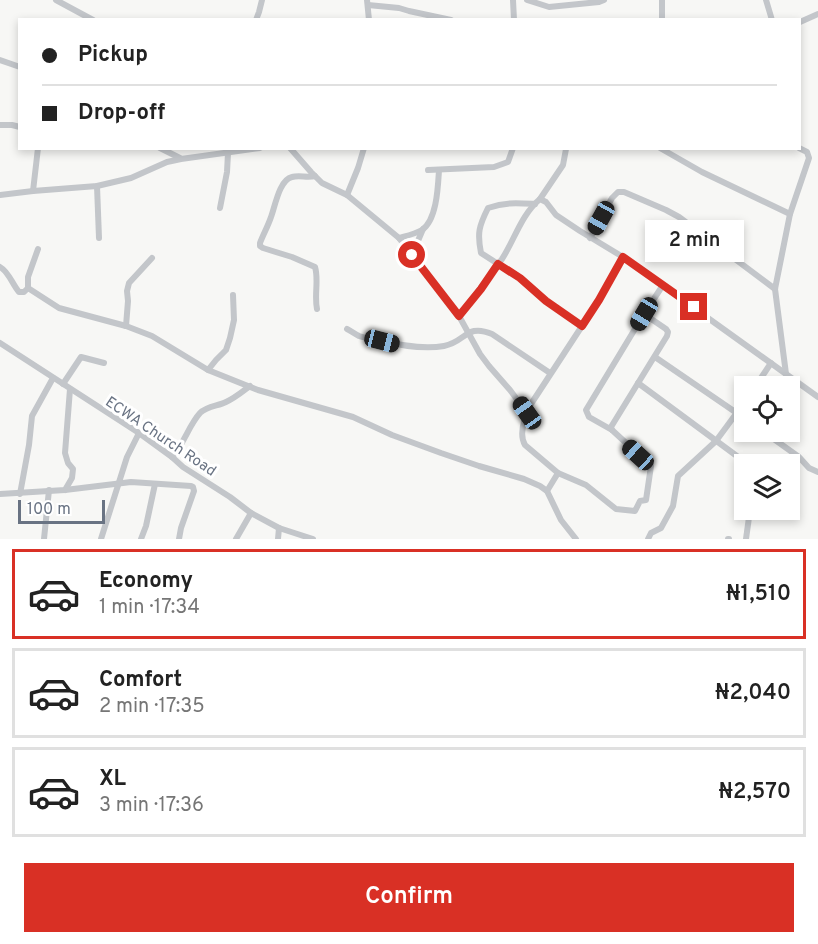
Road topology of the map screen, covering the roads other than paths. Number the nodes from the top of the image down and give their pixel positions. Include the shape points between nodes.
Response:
1 (56, 0) edge
2 (262, 0) edge
3 (513, 0) edge
4 (604, 0) edge
5 (662, 0) edge
6 (766, 0) edge
7 (530, 1) edge
8 (368, 3) edge
9 (818, 14) edge
10 (89, 18) edge
11 (257, 18) edge
12 (369, 18) edge
13 (442, 18) edge
14 (514, 18) edge
15 (662, 18) edge
16 (771, 18) edge
17 (801, 22) edge
18 (0, 60) edge
19 (18, 67) edge
20 (0, 125) edge
21 (18, 127) edge
22 (801, 149) edge
23 (38, 150) edge
24 (164, 150) edge
25 (247, 150) edge
26 (292, 150) edge
27 (363, 150) edge
28 (512, 150) edge
29 (566, 150) edge
30 (664, 150) edge
31 (228, 153) junction
32 (181, 159) junction
33 (428, 170) dead end
34 (439, 170) junction
35 (315, 176) junction
36 (97, 186) junction
37 (33, 191) junction
38 (0, 195) edge
39 (347, 195) junction
40 (537, 201) junction
41 (220, 207) dead end
42 (790, 214) junction
43 (423, 229) junction
44 (99, 238) dead end
45 (399, 238) junction
46 (590, 238) junction
47 (38, 249) dead end
48 (412, 255) junction
49 (623, 257) junction
50 (152, 258) dead end
51 (498, 264) junction
52 (2, 267) edge
53 (663, 285) junction
54 (28, 288) junction
55 (775, 289) junction
56 (233, 295) dead end
57 (317, 309) dead end
58 (644, 314) junction
59 (459, 316) junction
60 (126, 326) junction
61 (582, 326) junction
62 (347, 329) dead end
63 (468, 333) junction
64 (0, 343) edge
65 (655, 357) junction
66 (104, 363) dead end
67 (771, 363) junction
68 (208, 370) junction
69 (550, 373) junction
70 (786, 374) junction
71 (762, 376) edge
72 (53, 378) junction
73 (638, 382) junction
74 (63, 384) junction
75 (250, 386) junction
76 (70, 389) junction
77 (818, 397) edge
78 (734, 411) edge
79 (527, 413) junction
80 (734, 417) edge
81 (612, 430) junction
82 (139, 433) junction
83 (716, 441) junction
84 (778, 442) edge
85 (734, 454) edge
86 (172, 457) junction
87 (818, 472) edge
88 (558, 473) junction
89 (207, 481) junction
90 (117, 484) junction
91 (155, 484) junction
92 (194, 487) junction
93 (49, 490) junction
94 (65, 490) junction
95 (547, 492) junction
96 (0, 494) edge
97 (20, 494) junction
98 (251, 513) junction
99 (749, 520) edge
100 (279, 528) junction
101 (44, 539) edge
102 (101, 539) edge
103 (141, 539) edge
104 (179, 539) edge
105 (236, 539) edge
106 (278, 539) edge
107 (313, 539) edge
108 (576, 539) edge
109 (648, 539) edge
110 (746, 539) edge

1 - 10 street
2 - 11 street
3 - 14 street
4 - 7 street via 549,7
5 - 15 street
6 - 16 street
8 - 12 street
8 - 13 street
9 - 17 street
18 - 19 street
20 - 21 street
22 - 42 street via 809,158
23 - 37 street
24 - 32 street
25 - 31 street
26 - 35 street
27 - 39 street
28 - 34 street via 508,162 494,167
29 - 40 street via 563,165
30 - 42 street
31 - 32 street
31 - 41 street
32 - 36 street
33 - 34 street
34 - 43 street via 437,196
35 - 39 street
35 - 57 street via 289,178 284,183 260,243 263,248 315,267
36 - 37 street
36 - 44 street
37 - 38 street
39 - 45 street
40 - 46 street via 546,202 556,215
40 - 51 street
40 - 51 street via 488,208 480,222 478,240 481,253
42 - 55 street
43 - 45 street
43 - 48 street
45 - 48 street
46 - 49 street
46 - 55 street via 612,198 624,192 679,217
47 - 54 street
48 - 59 street
49 - 53 street
49 - 61 street
50 - 60 street via 129,284
51 - 59 street
51 - 61 street
52 - 54 street via 19,292
53 - 58 street
53 - 67 street
54 - 60 street via 59,308
55 - 70 street
56 - 68 street via 234,320 226,350
58 - 65 street via 668,332
58 - 81 street via 586,410 589,417
59 - 63 street
60 - 68 street via 152,336
61 - 69 street
62 - 63 street via 359,336 413,346 444,346
63 - 69 street via 482,329
63 - 79 street
64 - 72 street, ECWA Church Road
65 - 73 street
65 - 78 street
66 - 74 street via 81,357
67 - 70 street
67 - 71 street
68 - 75 street
69 - 79 street
70 - 77 street
72 - 74 street, ECWA Church Road
72 - 97 street via 32,416
73 - 81 street
73 - 83 street
74 - 76 street, ECWA Church Road
75 - 86 street via 200,413
75 - 95 street via 353,417 441,453 524,479
76 - 82 street, ECWA Church Road
76 - 94 street via 65,453 73,469
79 - 88 street via 522,442
80 - 83 street
81 - 88 street via 651,466 646,500 640,501 635,510 616,509 586,485
82 - 86 street, ECWA Church Road
82 - 90 street
83 - 85 street
83 - 109 street via 678,476 672,506 661,528
84 - 87 street
86 - 89 street, ECWA Church Road
88 - 95 street
89 - 92 street
89 - 98 street, ECWA Church Road
90 - 91 street
90 - 94 street
90 - 102 street
91 - 92 street
91 - 103 street
92 - 104 street
93 - 94 street
93 - 97 street
93 - 101 street
95 - 108 street
96 - 97 street
98 - 100 street, ECWA Church Road
98 - 105 street
99 - 110 street
100 - 106 street
100 - 107 street, ECWA Church Road

